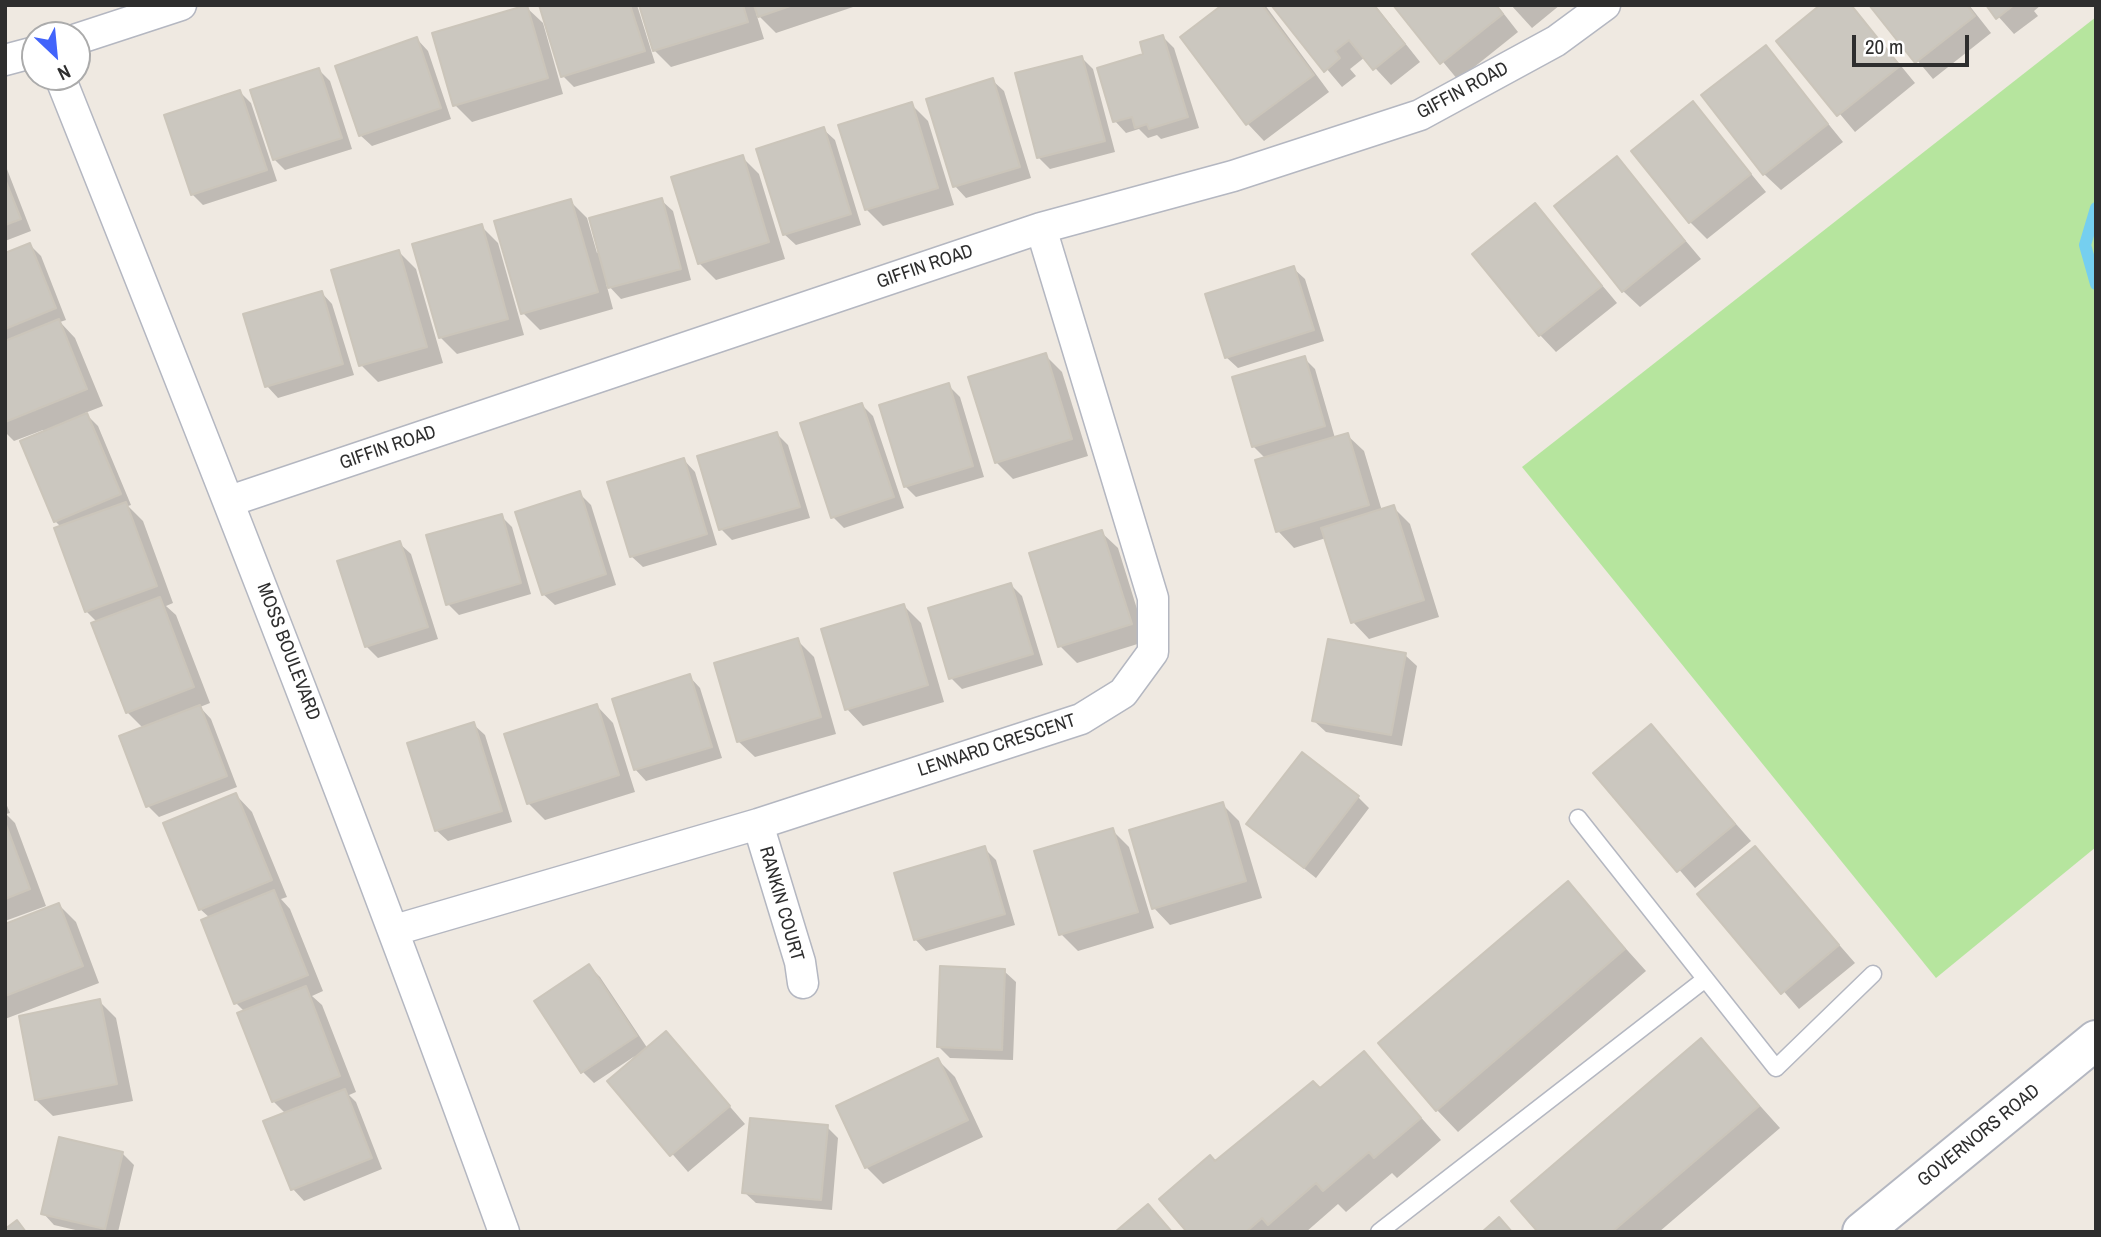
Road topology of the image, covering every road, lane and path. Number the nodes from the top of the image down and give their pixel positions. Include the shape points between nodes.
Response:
1 (180, 5) edge
2 (1605, 5) edge
3 (91, 34) edge
4 (66, 91) edge
5 (1041, 228) junction
6 (230, 501) junction
7 (1578, 818) dead end
8 (758, 824) junction
9 (395, 930) junction
10 (1873, 974) dead end
11 (1704, 979) junction
12 (803, 984) dead end
13 (2096, 1040) edge
14 (504, 1232) edge
15 (1380, 1232) edge
16 (1862, 1232) edge

1 - 3 street
2 - 5 street, GIFFIN ROAD via 1556,41 1420,115 1233,176
4 - 6 street, MOSS BOULEVARD
5 - 6 street, GIFFIN ROAD
5 - 8 street, LENNARD CRESCENT via 1153,598 1153,652 1123,693 1081,719
6 - 9 street, MOSS BOULEVARD
7 - 11 lane
8 - 9 street, LENNARD CRESCENT
8 - 12 street, RANKIN COURT
9 - 14 street, MOSS BOULEVARD
10 - 11 lane via 1776,1068
11 - 15 lane
13 - 16 main road, GOVERNORS ROAD

